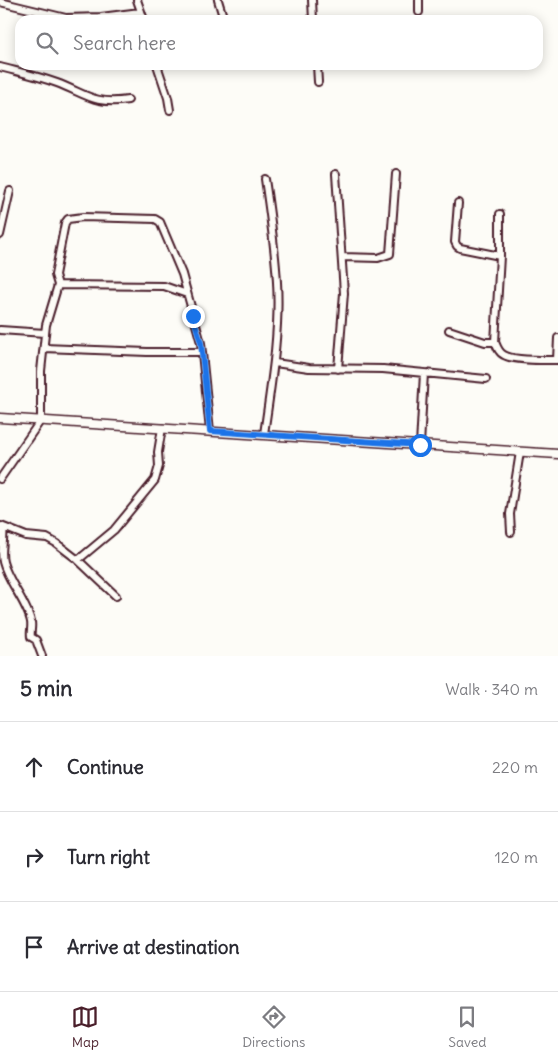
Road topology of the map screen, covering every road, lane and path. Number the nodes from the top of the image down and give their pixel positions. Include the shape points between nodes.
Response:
1 (137, 0) edge
2 (218, 0) edge
3 (312, 0) edge
4 (419, 0) edge
5 (0, 1) edge
6 (140, 12) junction
7 (419, 12) dead end
8 (54, 15) edge
9 (117, 15) edge
10 (142, 15) edge
11 (222, 15) edge
12 (314, 15) edge
13 (0, 67) edge
14 (159, 70) edge
15 (317, 70) edge
16 (318, 82) dead end
17 (128, 100) dead end
18 (170, 110) dead end
19 (336, 174) dead end
20 (396, 174) dead end
21 (265, 179) dead end
22 (10, 191) dead end
23 (458, 203) dead end
24 (500, 214) dead end
25 (0, 235) edge
26 (500, 256) junction
27 (342, 257) junction
28 (58, 284) junction
29 (187, 294) junction
30 (0, 330) edge
31 (449, 330) dead end
32 (45, 333) junction
33 (558, 338) edge
34 (495, 342) junction
35 (44, 348) junction
36 (201, 352) junction
37 (557, 360) edge
38 (275, 363) junction
39 (338, 368) junction
40 (424, 373) junction
41 (486, 379) dead end
42 (0, 418) edge
43 (41, 420) junction
44 (162, 428) junction
45 (210, 431) junction
46 (264, 434) junction
47 (420, 445) junction
48 (520, 452) junction
49 (558, 454) edge
50 (0, 479) edge
51 (1, 527) edge
52 (511, 532) dead end
53 (78, 560) junction
54 (116, 596) dead end
55 (42, 656) edge

1 - 6 street
2 - 11 street
3 - 12 street
4 - 7 street
5 - 8 street
6 - 9 street
6 - 10 street
13 - 17 street via 52,81 95,100
14 - 18 street
15 - 16 street
19 - 27 street
20 - 27 street via 390,254 378,258
21 - 38 street via 277,282
22 - 25 street
23 - 26 street via 457,246
24 - 26 street
26 - 34 street
27 - 39 street via 344,312
28 - 29 street via 164,286
28 - 29 street via 55,275 68,219 156,219 182,274
28 - 32 street
29 - 36 street
30 - 32 street
31 - 34 street
32 - 35 street
33 - 37 street
34 - 37 street via 504,355
35 - 36 street
35 - 43 street
36 - 45 street
38 - 39 street
38 - 46 street
39 - 40 street
40 - 41 street
40 - 47 street
42 - 43 main road
43 - 44 main road
43 - 50 street
44 - 45 main road
44 - 53 street via 155,480 114,530
45 - 46 main road
46 - 47 main road
47 - 48 main road
48 - 49 main road
48 - 52 street via 510,514
51 - 53 street via 26,536 47,538
51 - 55 street via 2,559 10,582 29,614 31,637 36,640
53 - 54 street

